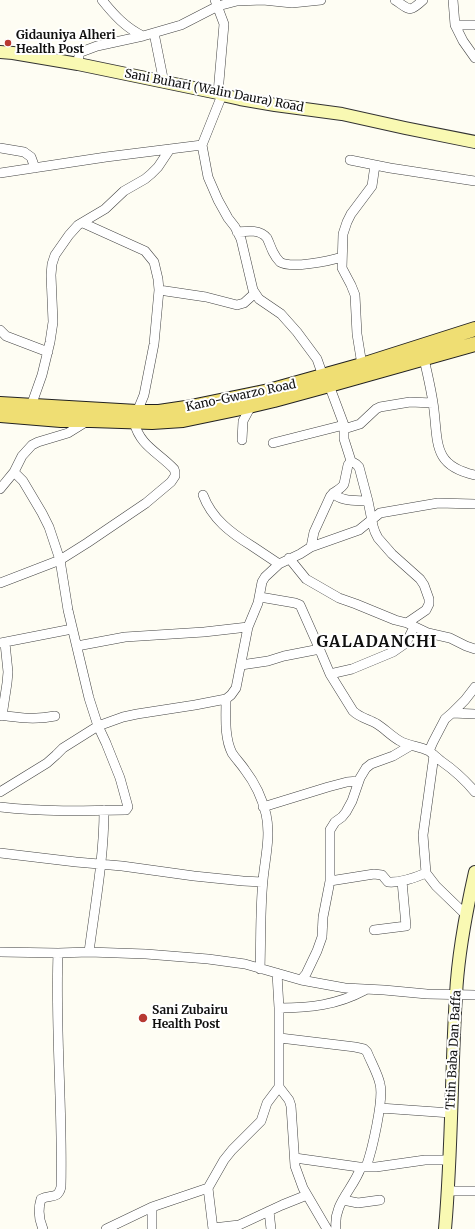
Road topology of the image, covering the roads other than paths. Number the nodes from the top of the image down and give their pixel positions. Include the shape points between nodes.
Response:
1 (102, 0) edge
2 (321, 0) edge
3 (395, 0) edge
4 (423, 0) edge
5 (453, 0) edge
6 (217, 3) edge
7 (455, 24) junction
8 (475, 25) edge
9 (154, 33) junction
10 (143, 36) junction
11 (0, 52) edge
12 (474, 53) edge
13 (78, 64) junction
14 (164, 82) junction
15 (220, 94) junction
16 (475, 142) edge
17 (202, 145) junction
18 (0, 148) edge
19 (170, 149) junction
20 (350, 160) dead end
21 (375, 165) junction
22 (35, 168) junction
23 (0, 173) edge
24 (475, 181) edge
25 (83, 223) junction
26 (237, 232) junction
27 (342, 257) junction
28 (160, 290) junction
29 (255, 293) junction
30 (475, 329) edge
31 (0, 330) edge
32 (475, 344) edge
33 (48, 352) junction
34 (424, 359) junction
35 (362, 365) junction
36 (326, 381) junction
37 (433, 403) junction
38 (0, 404) edge
39 (31, 406) junction
40 (251, 406) junction
41 (72, 414) junction
42 (0, 415) edge
43 (135, 417) junction
44 (91, 420) junction
45 (344, 427) junction
46 (242, 440) dead end
47 (273, 443) dead end
48 (351, 461) junction
49 (14, 472) junction
50 (475, 475) edge
51 (0, 489) edge
52 (333, 493) junction
53 (203, 495) dead end
54 (368, 501) junction
55 (475, 504) edge
56 (372, 519) junction
57 (311, 547) junction
58 (289, 558) junction
59 (60, 560) junction
60 (279, 564) junction
61 (0, 583) edge
62 (260, 597) junction
63 (410, 625) junction
64 (248, 627) junction
65 (72, 629) junction
66 (2, 643) edge
67 (77, 646) junction
68 (320, 649) junction
69 (475, 649) edge
70 (241, 665) junction
71 (330, 674) junction
72 (475, 687) edge
73 (226, 699) junction
74 (452, 713) junction
75 (475, 714) edge
76 (1, 715) edge
77 (55, 716) dead end
78 (98, 726) junction
79 (410, 746) junction
80 (431, 753) junction
81 (359, 781) junction
82 (0, 792) edge
83 (475, 792) edge
84 (0, 807) edge
85 (263, 807) junction
86 (104, 810) junction
87 (0, 853) edge
88 (101, 865) junction
89 (475, 872) edge
90 (426, 873) junction
91 (330, 881) junction
92 (402, 881) junction
93 (262, 882) junction
94 (466, 915) junction
95 (374, 930) dead end
96 (0, 952) edge
97 (89, 952) junction
98 (58, 953) junction
99 (260, 969) junction
100 (277, 973) junction
101 (301, 980) junction
102 (366, 990) junction
103 (456, 994) junction
104 (475, 995) edge
105 (279, 1008) junction
106 (280, 1038) junction
107 (280, 1087) junction
108 (380, 1108) junction
109 (451, 1113) junction
110 (295, 1158) junction
111 (449, 1160) junction
112 (364, 1167) junction
113 (208, 1188) junction
114 (448, 1191) junction
115 (475, 1191) edge
116 (307, 1195) junction
117 (343, 1200) junction
118 (380, 1200) dead end
119 (152, 1207) junction
120 (269, 1211) junction
121 (119, 1227) edge
122 (239, 1227) edge
123 (43, 1229) edge
124 (106, 1229) edge
125 (152, 1229) edge
126 (213, 1229) edge
127 (271, 1229) edge
128 (327, 1229) edge
129 (336, 1229) edge
130 (445, 1229) edge

1 - 10 street via 117,18
2 - 6 street via 292,3 263,0
3 - 4 street via 410,9 414,9
5 - 7 street
6 - 9 street via 181,25
6 - 15 street via 224,24
7 - 8 street
7 - 12 street via 463,41
9 - 10 street
9 - 14 street
10 - 13 street via 81,52
11 - 13 street, Sani Buhari (Walin Daura) Road
13 - 14 street, Sani Buhari (Walin Daura) Road
14 - 15 street, Sani Buhari (Walin Daura) Road
15 - 16 street, Sani Buhari (Walin Daura) Road via 342,114
15 - 17 street
17 - 19 street
17 - 26 street via 208,177
18 - 22 street via 24,152 31,157
19 - 22 street
19 - 25 street via 152,174 124,191 105,209
20 - 21 street
21 - 24 street
21 - 27 street via 372,186 354,210 342,234
22 - 23 street
25 - 28 street via 145,251 154,262
25 - 33 street via 69,235 52,264 52,322
26 - 27 street via 259,232 266,237 276,258 282,263 318,263
26 - 29 street
27 - 35 street via 342,268 355,295
28 - 29 street via 237,305 244,303
28 - 43 street via 154,344 144,395
29 - 36 street via 281,314 297,332 316,359
30 - 35 main road, Kano-Gwarzo Road
31 - 33 street via 6,336
32 - 34 main road, Kano-Gwarzo Road
33 - 39 street
34 - 36 main road, Kano-Gwarzo Road
34 - 37 street
35 - 36 main road, Kano-Gwarzo Road
36 - 40 main road, Kano-Gwarzo Road
36 - 43 main road, Kano-Gwarzo Road
36 - 45 street
37 - 45 street via 410,402 378,407 360,424
37 - 50 street via 437,444 444,458 456,469
38 - 39 main road, Kano-Gwarzo Road
39 - 41 main road, Kano-Gwarzo Road via 52,406
40 - 43 main road, Kano-Gwarzo Road via 183,420 152,422
40 - 46 street via 243,421
41 - 42 main road, Kano-Gwarzo Road via 40,418
41 - 43 main road, Kano-Gwarzo Road
41 - 44 main road, Kano-Gwarzo Road
43 - 44 main road, Kano-Gwarzo Road
43 - 59 street via 135,428 141,440 174,469 174,479 146,503
44 - 49 street via 68,433 32,445 26,450
45 - 47 street
45 - 48 street via 344,439
48 - 52 street via 344,484
48 - 54 street via 359,467
49 - 51 street
49 - 59 street via 23,481 42,513
52 - 54 street via 341,498
52 - 57 street via 318,522
53 - 60 street via 209,508 230,532
54 - 56 street
55 - 56 street via 438,503 385,512
56 - 57 street via 359,530
56 - 63 street via 378,538 424,585 429,604
57 - 58 street
58 - 60 street
58 - 63 street via 306,579 339,598
59 - 61 street
59 - 65 street
60 - 62 street via 262,582
62 - 64 street
62 - 68 street via 298,604
63 - 69 street
63 - 71 street via 406,643 393,652
64 - 67 street via 125,637
64 - 70 street
65 - 66 street
65 - 67 street
66 - 76 street via 8,672
67 - 78 street
68 - 70 street
68 - 71 street
70 - 73 street via 236,688
71 - 79 street via 352,711
72 - 74 street
73 - 78 street via 137,714
73 - 85 street via 226,724 232,753 253,780
74 - 75 street
74 - 80 street via 445,719 432,742
76 - 77 street via 16,718
78 - 82 street via 63,748 47,763
78 - 86 street via 125,791 128,807 126,810
79 - 80 street
79 - 81 street via 366,768
80 - 83 street via 452,768
80 - 90 street via 423,835
81 - 85 street via 328,787
81 - 91 street via 346,812 330,830
84 - 86 street
85 - 93 street via 268,836
86 - 88 street
87 - 88 street
88 - 93 street
88 - 97 street
89 - 94 street, Titin Baba Dan Baffa
90 - 92 street
90 - 94 street
91 - 92 street via 374,874 382,875 388,882
91 - 101 street via 322,937
92 - 95 street via 406,926
93 - 99 street
94 - 103 street, Titin Baba Dan Baffa
96 - 98 street
97 - 98 street
97 - 99 street via 223,960
98 - 123 street via 61,1187 58,1194 41,1199 40,1216
99 - 100 street
100 - 101 street
100 - 105 street
101 - 102 street
102 - 103 street
102 - 105 street via 327,1005
103 - 104 street
103 - 109 street, Titin Baba Dan Baffa
105 - 106 street
106 - 107 street
106 - 108 street via 366,1050 380,1084
107 - 110 street via 291,1106
107 - 113 street via 266,1106 260,1121 224,1160
108 - 109 street
108 - 112 street via 370,1156
109 - 111 street, Titin Baba Dan Baffa
110 - 112 street
110 - 116 street via 297,1172
111 - 112 street
111 - 114 street, Titin Baba Dan Baffa
112 - 117 street
113 - 119 street
113 - 126 street
114 - 115 street
114 - 130 street, Titin Baba Dan Baffa
116 - 120 street
116 - 128 street
117 - 118 street via 358,1203
117 - 129 street via 335,1220
119 - 121 street
119 - 125 street
120 - 122 street
120 - 127 street
121 - 124 street
122 - 126 street

